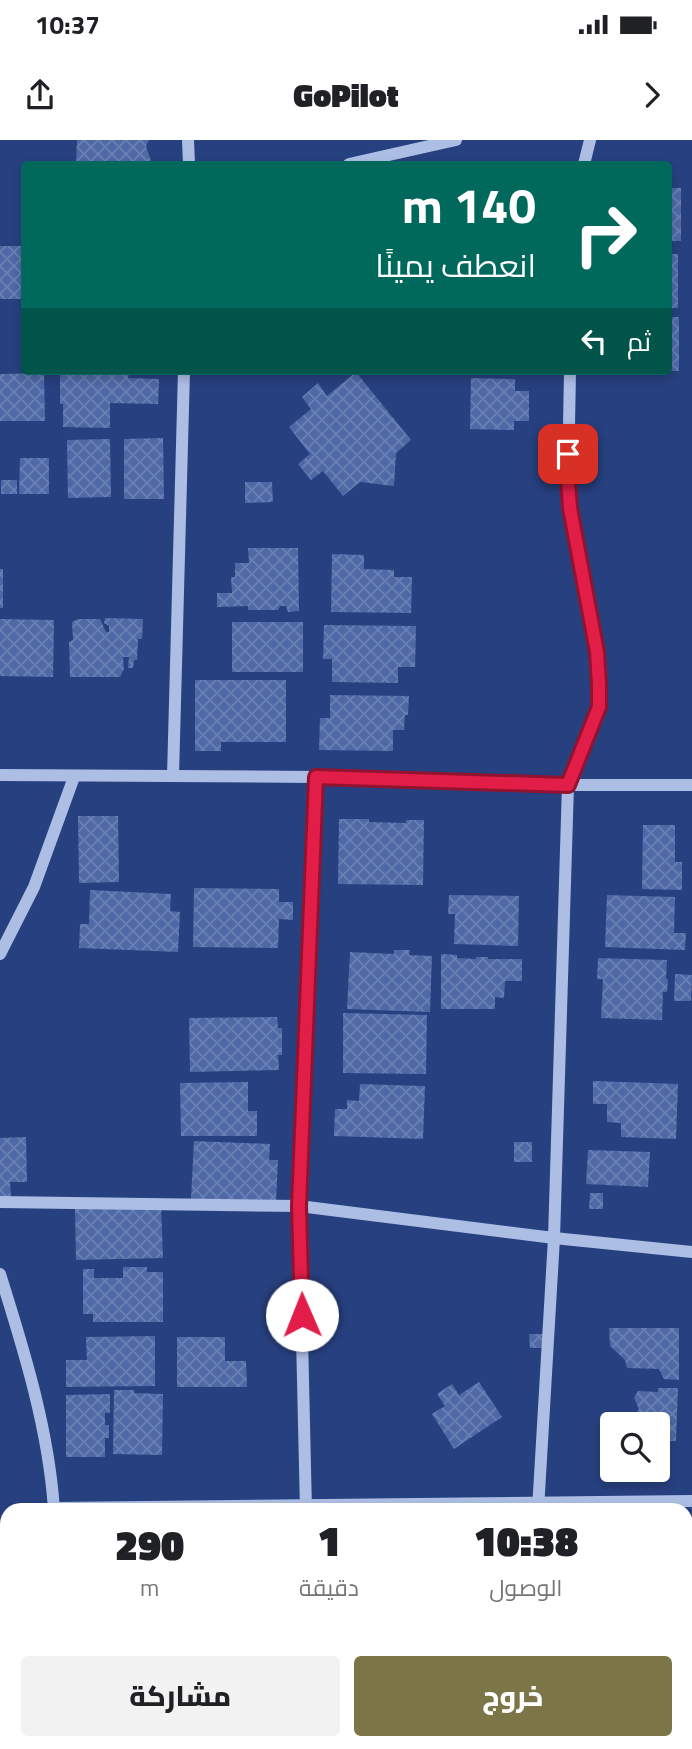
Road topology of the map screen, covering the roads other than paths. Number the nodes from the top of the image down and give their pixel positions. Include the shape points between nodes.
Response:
1 (188, 140) edge
2 (456, 140) edge
3 (590, 140) edge
4 (188, 161) edge
5 (362, 161) edge
6 (585, 161) edge
7 (184, 375) edge
8 (570, 375) edge
9 (0, 775) edge
10 (173, 776) junction
11 (74, 777) junction
12 (316, 777) junction
13 (568, 785) junction
14 (692, 785) edge
15 (0, 954) edge
16 (0, 1202) edge
17 (299, 1206) junction
18 (554, 1238) junction
19 (692, 1252) edge
20 (0, 1274) edge
21 (692, 1502) edge
22 (53, 1503) edge
23 (306, 1503) edge
24 (539, 1503) edge
25 (661, 1503) edge

1 - 4 street
2 - 5 street
3 - 6 street
7 - 10 street
8 - 13 street via 570,508 597,652 599,707
9 - 11 street
10 - 11 street
10 - 12 street
11 - 15 street via 34,887
12 - 13 street
12 - 17 street
13 - 14 street
13 - 18 street
16 - 17 street
17 - 18 street
17 - 23 street
18 - 19 street
18 - 24 street
20 - 22 street via 40,1414
21 - 25 street

